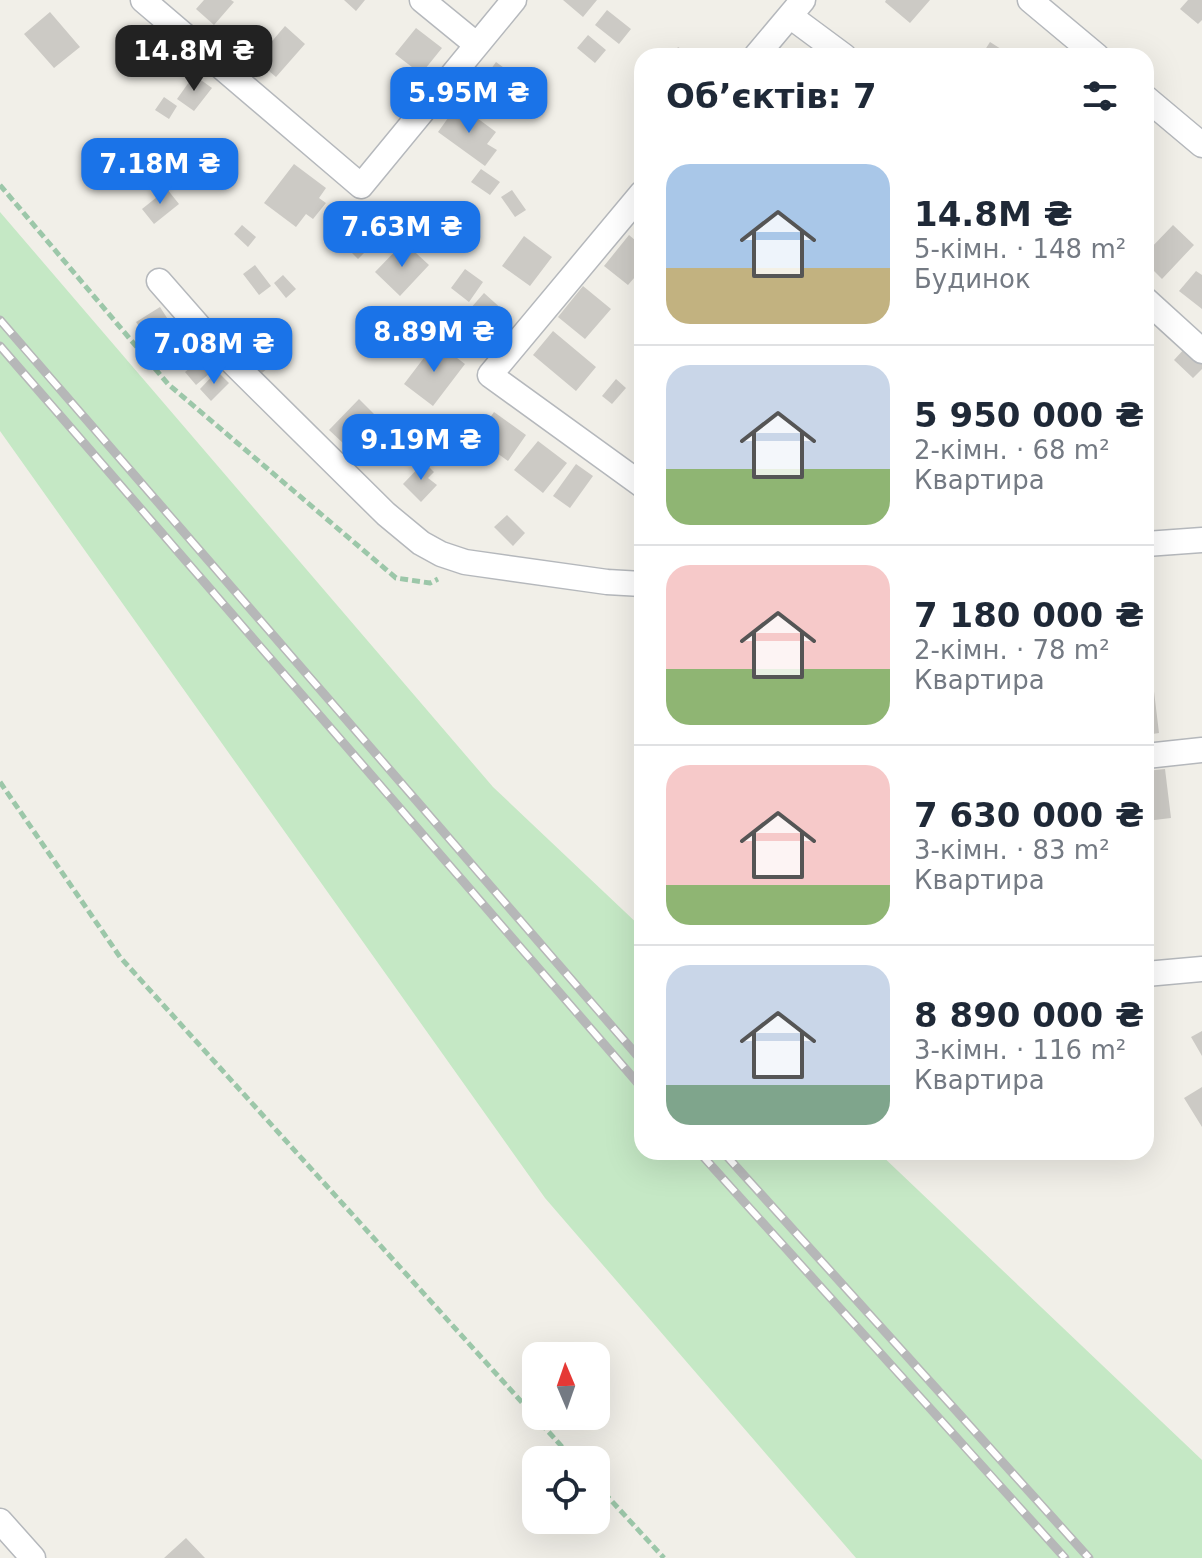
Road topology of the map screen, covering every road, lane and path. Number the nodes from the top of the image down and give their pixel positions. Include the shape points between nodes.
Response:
1 (143, 0) edge
2 (422, 0) edge
3 (514, 0) edge
4 (1030, 0) edge
5 (796, 8) edge
6 (477, 45) junction
7 (763, 48) edge
8 (836, 48) edge
9 (1087, 48) edge
10 (1154, 105) edge
11 (1202, 145) edge
12 (0, 185) edge
13 (634, 203) edge
14 (159, 281) dead end
15 (1154, 307) edge
16 (1202, 351) edge
17 (634, 479) edge
18 (1202, 540) edge
19 (1154, 543) edge
20 (465, 562) junction
21 (634, 584) edge
22 (1202, 750) edge
23 (1154, 755) edge
24 (0, 782) edge
25 (1202, 969) edge
26 (1154, 973) edge
27 (561, 1446) edge
28 (610, 1499) edge
29 (0, 1521) edge
30 (33, 1558) edge
31 (664, 1558) edge

1 - 6 street via 361,186
2 - 6 street
3 - 6 street
4 - 9 street
5 - 7 street
5 - 8 street
10 - 11 street
12 - 20 path via 168,384 396,578 430,583
13 - 17 street via 490,375
14 - 20 street via 216,346 386,514 421,543
15 - 16 street
18 - 19 street
20 - 21 street
22 - 23 street
24 - 27 path via 120,957
25 - 26 street
28 - 31 path
29 - 30 street

